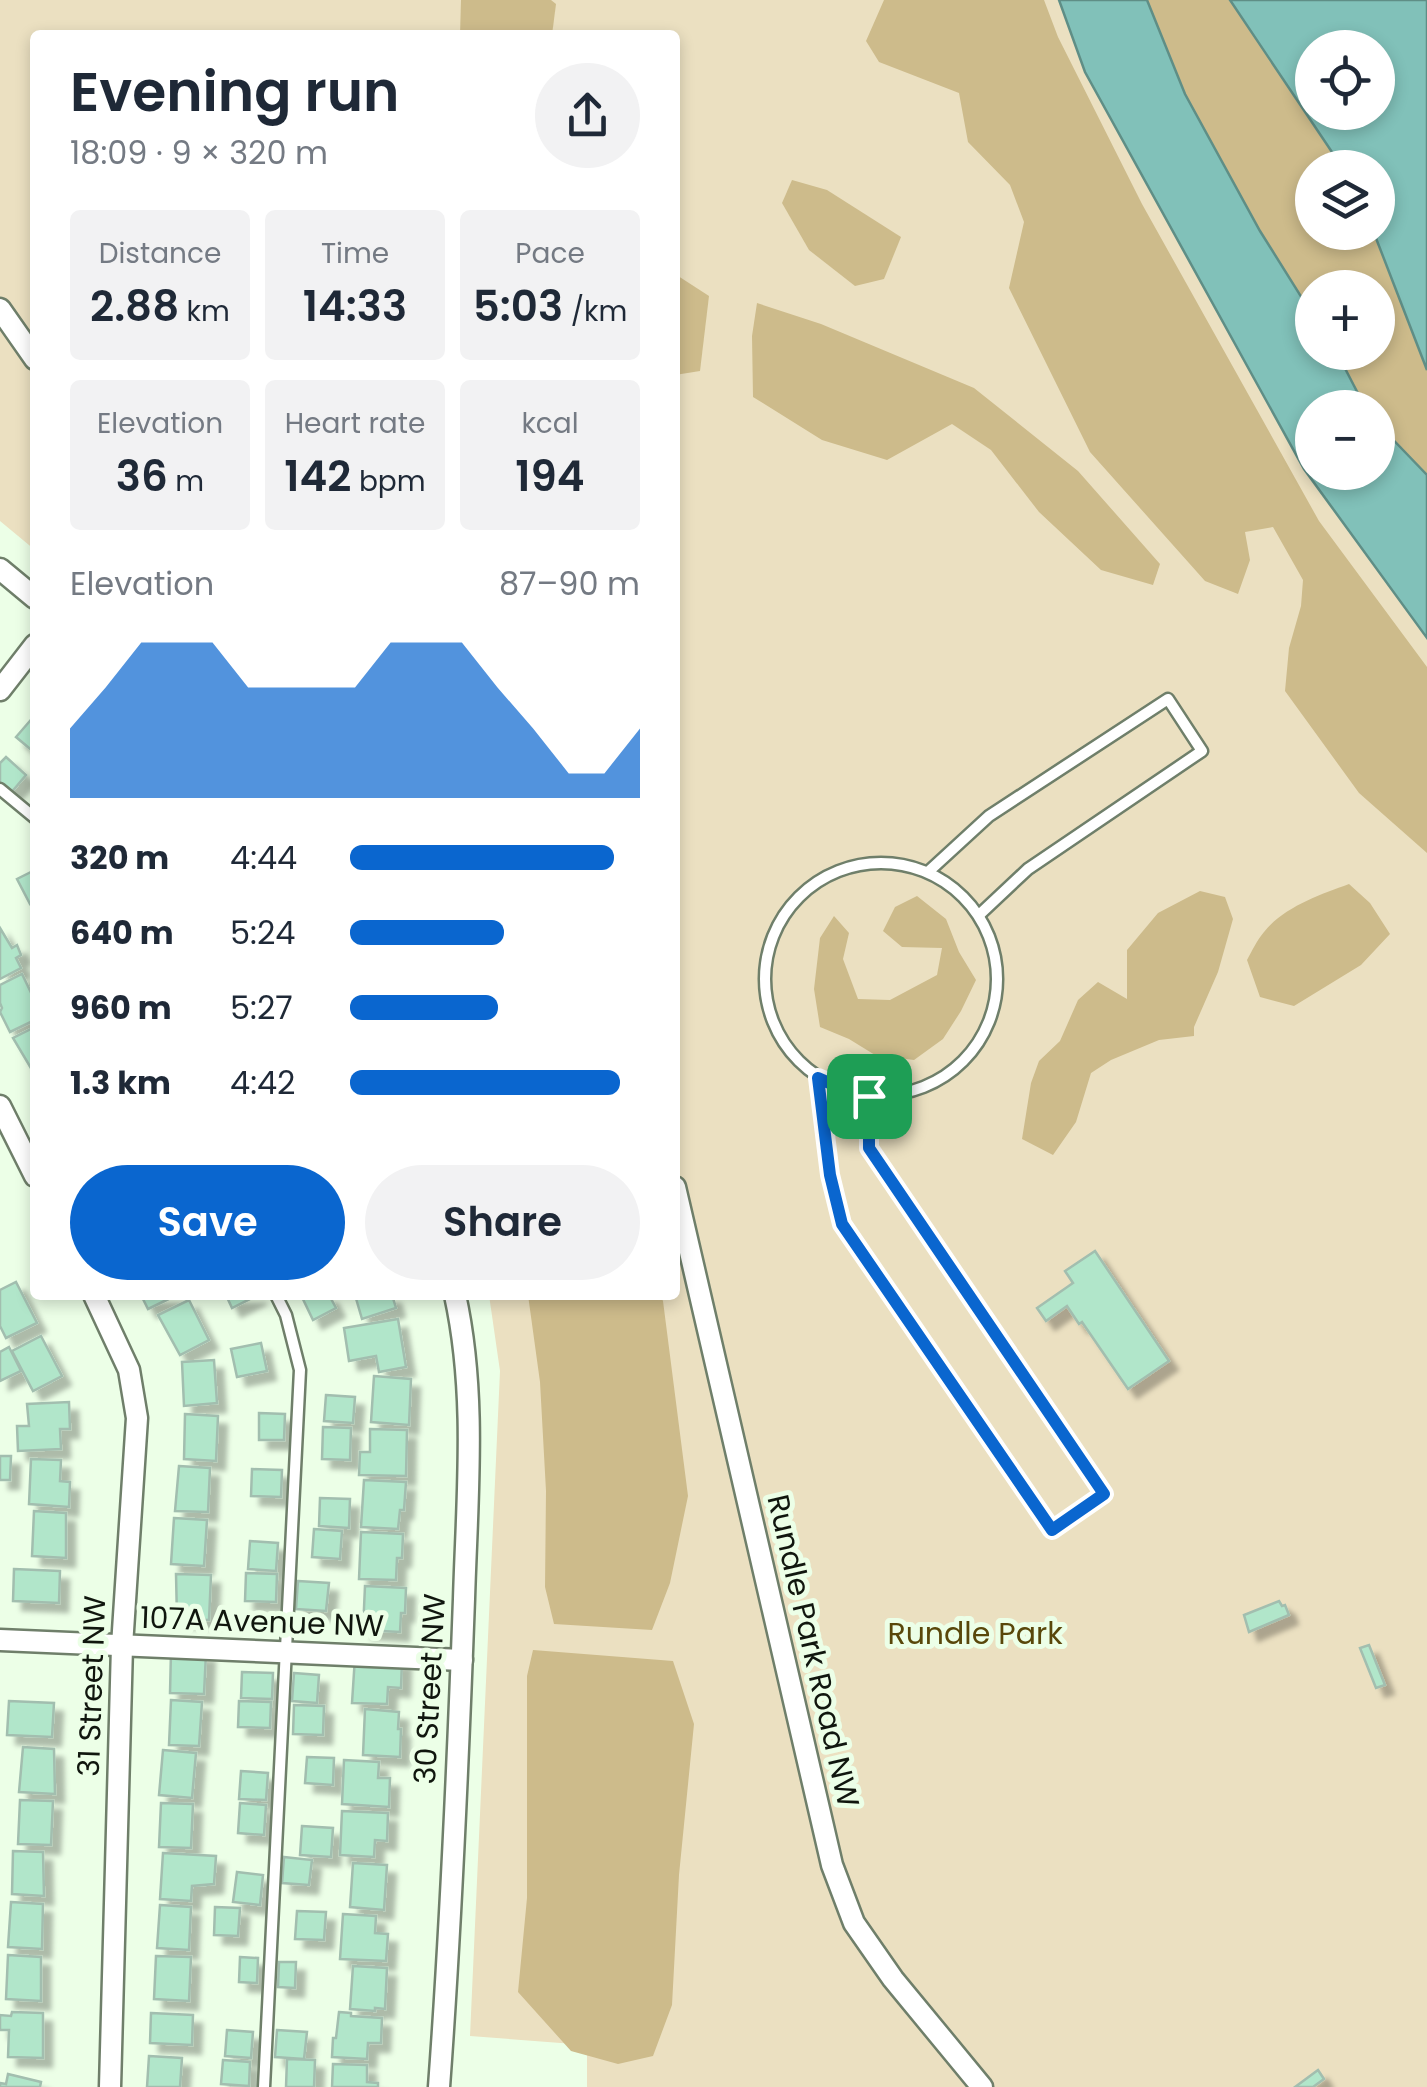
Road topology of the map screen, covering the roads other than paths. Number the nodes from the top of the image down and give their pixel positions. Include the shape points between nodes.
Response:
1 (0, 309) edge
2 (30, 352) edge
3 (0, 569) edge
4 (30, 594) edge
5 (30, 651) edge
6 (0, 690) edge
7 (0, 789) edge
8 (30, 814) edge
9 (928, 872) junction
10 (979, 915) junction
11 (818, 1078) junction
12 (869, 1096) junction
13 (0, 1106) edge
14 (30, 1166) edge
15 (680, 1209) edge
16 (96, 1300) edge
17 (279, 1300) edge
18 (456, 1300) edge
19 (0, 1640) edge
20 (122, 1646) junction
21 (287, 1652) junction
22 (462, 1660) junction
23 (110, 2087) edge
24 (264, 2087) edge
25 (439, 2087) edge
26 (982, 2087) edge

1 - 2 street
3 - 4 street
5 - 6 street
7 - 8 lane
9 - 10 lane
9 - 10 lane via 990,816 1168,700 1202,751 1028,869
9 - 11 lane via 903,864 858,864 801,894 778,922 765,963 765,996 788,1050
10 - 12 lane via 998,982 982,1039 951,1072 919,1090
11 - 12 lane
11 - 12 lane via 842,1224 1052,1530 1104,1494 869,1148
13 - 14 street
15 - 26 street, Rundle Park Road NW via 832,1866 854,1922
16 - 20 street, 31 Street NW via 129,1370 136,1418
17 - 21 lane via 300,1370
18 - 22 street, 30 Street NW via 470,1394
19 - 20 street, 107A Avenue NW
20 - 21 street, 107A Avenue NW
20 - 23 street, 31 Street NW
21 - 22 street, 107A Avenue NW
21 - 24 lane
22 - 25 street, 30 Street NW

